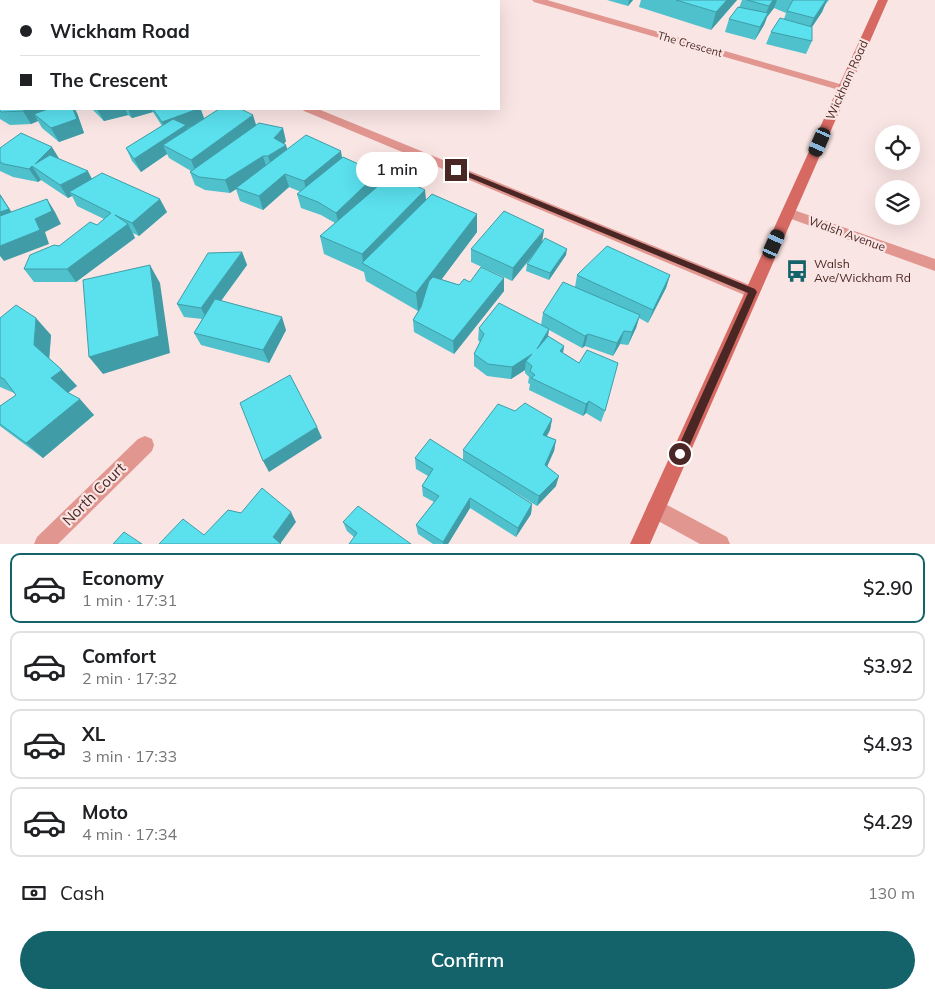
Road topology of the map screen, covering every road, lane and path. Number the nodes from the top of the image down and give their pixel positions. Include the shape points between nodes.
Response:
1 (537, 0) edge
2 (883, 0) edge
3 (843, 88) junction
4 (310, 110) edge
5 (788, 213) junction
6 (935, 265) edge
7 (752, 292) junction
8 (145, 445) dead end
9 (656, 509) junction
10 (44, 544) edge
11 (640, 544) edge
12 (720, 544) edge

1 - 3 street, The Crescent
2 - 3 main road, Wickham Road
3 - 5 main road, Wickham Road
4 - 7 street
5 - 6 street, Walsh Avenue
5 - 7 main road, Wickham Road
7 - 9 main road, Wickham Road
8 - 10 street, North Court
9 - 11 main road, Wickham Road
9 - 12 street

